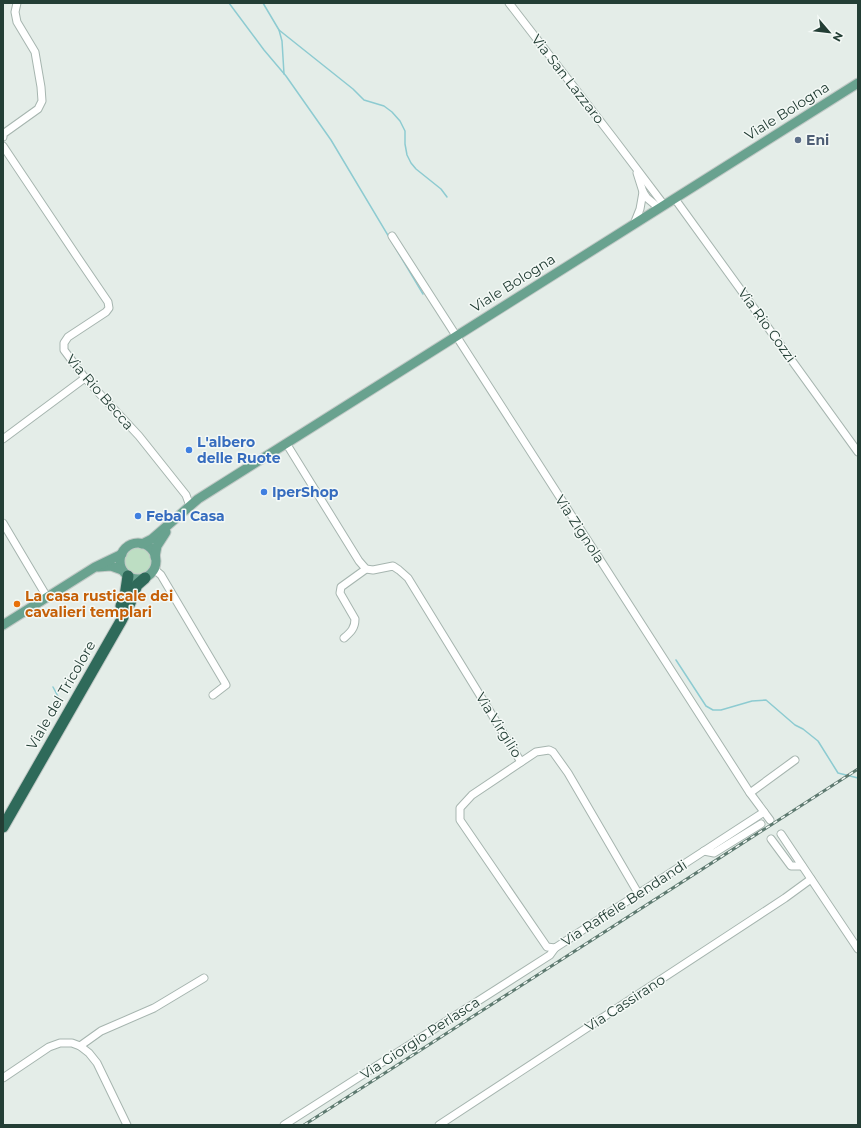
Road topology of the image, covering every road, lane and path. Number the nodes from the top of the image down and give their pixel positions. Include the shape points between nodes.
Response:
1 (17, 3) edge
2 (509, 3) edge
3 (858, 83) edge
4 (3, 137) edge
5 (3, 146) edge
6 (627, 156) junction
7 (643, 192) junction
8 (675, 199) junction
9 (661, 207) junction
10 (634, 224) junction
11 (392, 236) dead end
12 (456, 336) junction
13 (86, 378) junction
14 (3, 439) edge
15 (286, 443) junction
16 (858, 452) edge
17 (187, 508) junction
18 (3, 524) edge
19 (142, 544) junction
20 (122, 554) junction
21 (155, 557) junction
22 (94, 567) junction
23 (154, 569) junction
24 (366, 569) junction
25 (125, 573) junction
26 (145, 578) junction
27 (47, 597) junction
28 (3, 625) edge
29 (344, 638) dead end
30 (213, 695) dead end
31 (795, 760) dead end
32 (521, 762) junction
33 (750, 793) junction
34 (764, 812) junction
35 (3, 813) edge
36 (770, 820) dead end
37 (761, 824) dead end
38 (3, 828) edge
39 (781, 834) dead end
40 (771, 839) dead end
41 (704, 851) junction
42 (802, 866) junction
43 (811, 879) junction
44 (638, 894) junction
45 (555, 948) junction
46 (858, 949) edge
47 (204, 978) dead end
48 (80, 1046) junction
49 (3, 1078) edge
50 (127, 1125) edge
51 (284, 1125) edge
52 (439, 1125) edge

1 - 4 street via 17,22 35,52 42,101 38,109 3,134
2 - 6 street, Via San Lazzaro
3 - 8 main road, Viale Bologna
5 - 13 street, Via Rio Becca via 108,302 109,308 106,312 68,337 64,343 64,350
6 - 7 street, Via San Lazzaro via 638,175
6 - 9 street, Via San Lazzaro
7 - 9 street, Via San Lazzaro via 647,198
7 - 10 street, Via San Lazzaro
8 - 9 main road, Viale Bologna
8 - 16 street, Via Rio Cozzi
9 - 10 main road, Viale Bologna
10 - 12 main road, Viale Bologna
11 - 12 street, Via Zignola
12 - 15 main road, Viale Bologna
12 - 33 street, Via Zignola
13 - 14 street
13 - 17 street, Via Rio Becca via 144,442 186,495
15 - 17 main road, Viale Bologna
15 - 24 street
17 - 19 main road via 152,539
17 - 21 main road via 163,536 157,546
18 - 27 street
19 - 20 main road via 130,545
19 - 21 main road via 152,550
20 - 22 main road
20 - 25 main road via 120,565
21 - 23 main road
22 - 25 main road via 111,566
22 - 27 main road
23 - 26 main road
23 - 30 street via 161,574 226,685
24 - 29 street via 341,587 340,593 355,619 354,628
24 - 32 street, Via Virgilio via 393,566 408,578
25 - 26 main road via 136,579
25 - 35 highway, Viale del Tricolore via 125,596 120,609
26 - 38 highway, Viale del Tricolore via 137,585 121,621
27 - 28 main road
31 - 33 street
32 - 44 street, Via Virgilio via 536,752 553,752 568,773
32 - 45 street, Via Raffele Bendandi via 472,794 460,808 460,820 547,947
33 - 34 street, Via Zignola
34 - 36 street, Via Zignola
34 - 41 street, Via Raffele Bendandi
37 - 41 street via 714,853
39 - 42 street
40 - 42 street via 792,866
41 - 44 street, Via Raffele Bendandi
42 - 43 street
43 - 46 street
43 - 52 street, Via Cassirano
44 - 45 street, Via Raffele Bendandi
45 - 51 street, Via Giorgio Perlasca via 550,955
47 - 48 street via 154,1008 101,1031
48 - 49 street via 60,1043 49,1047
48 - 50 street via 89,1052 97,1063

